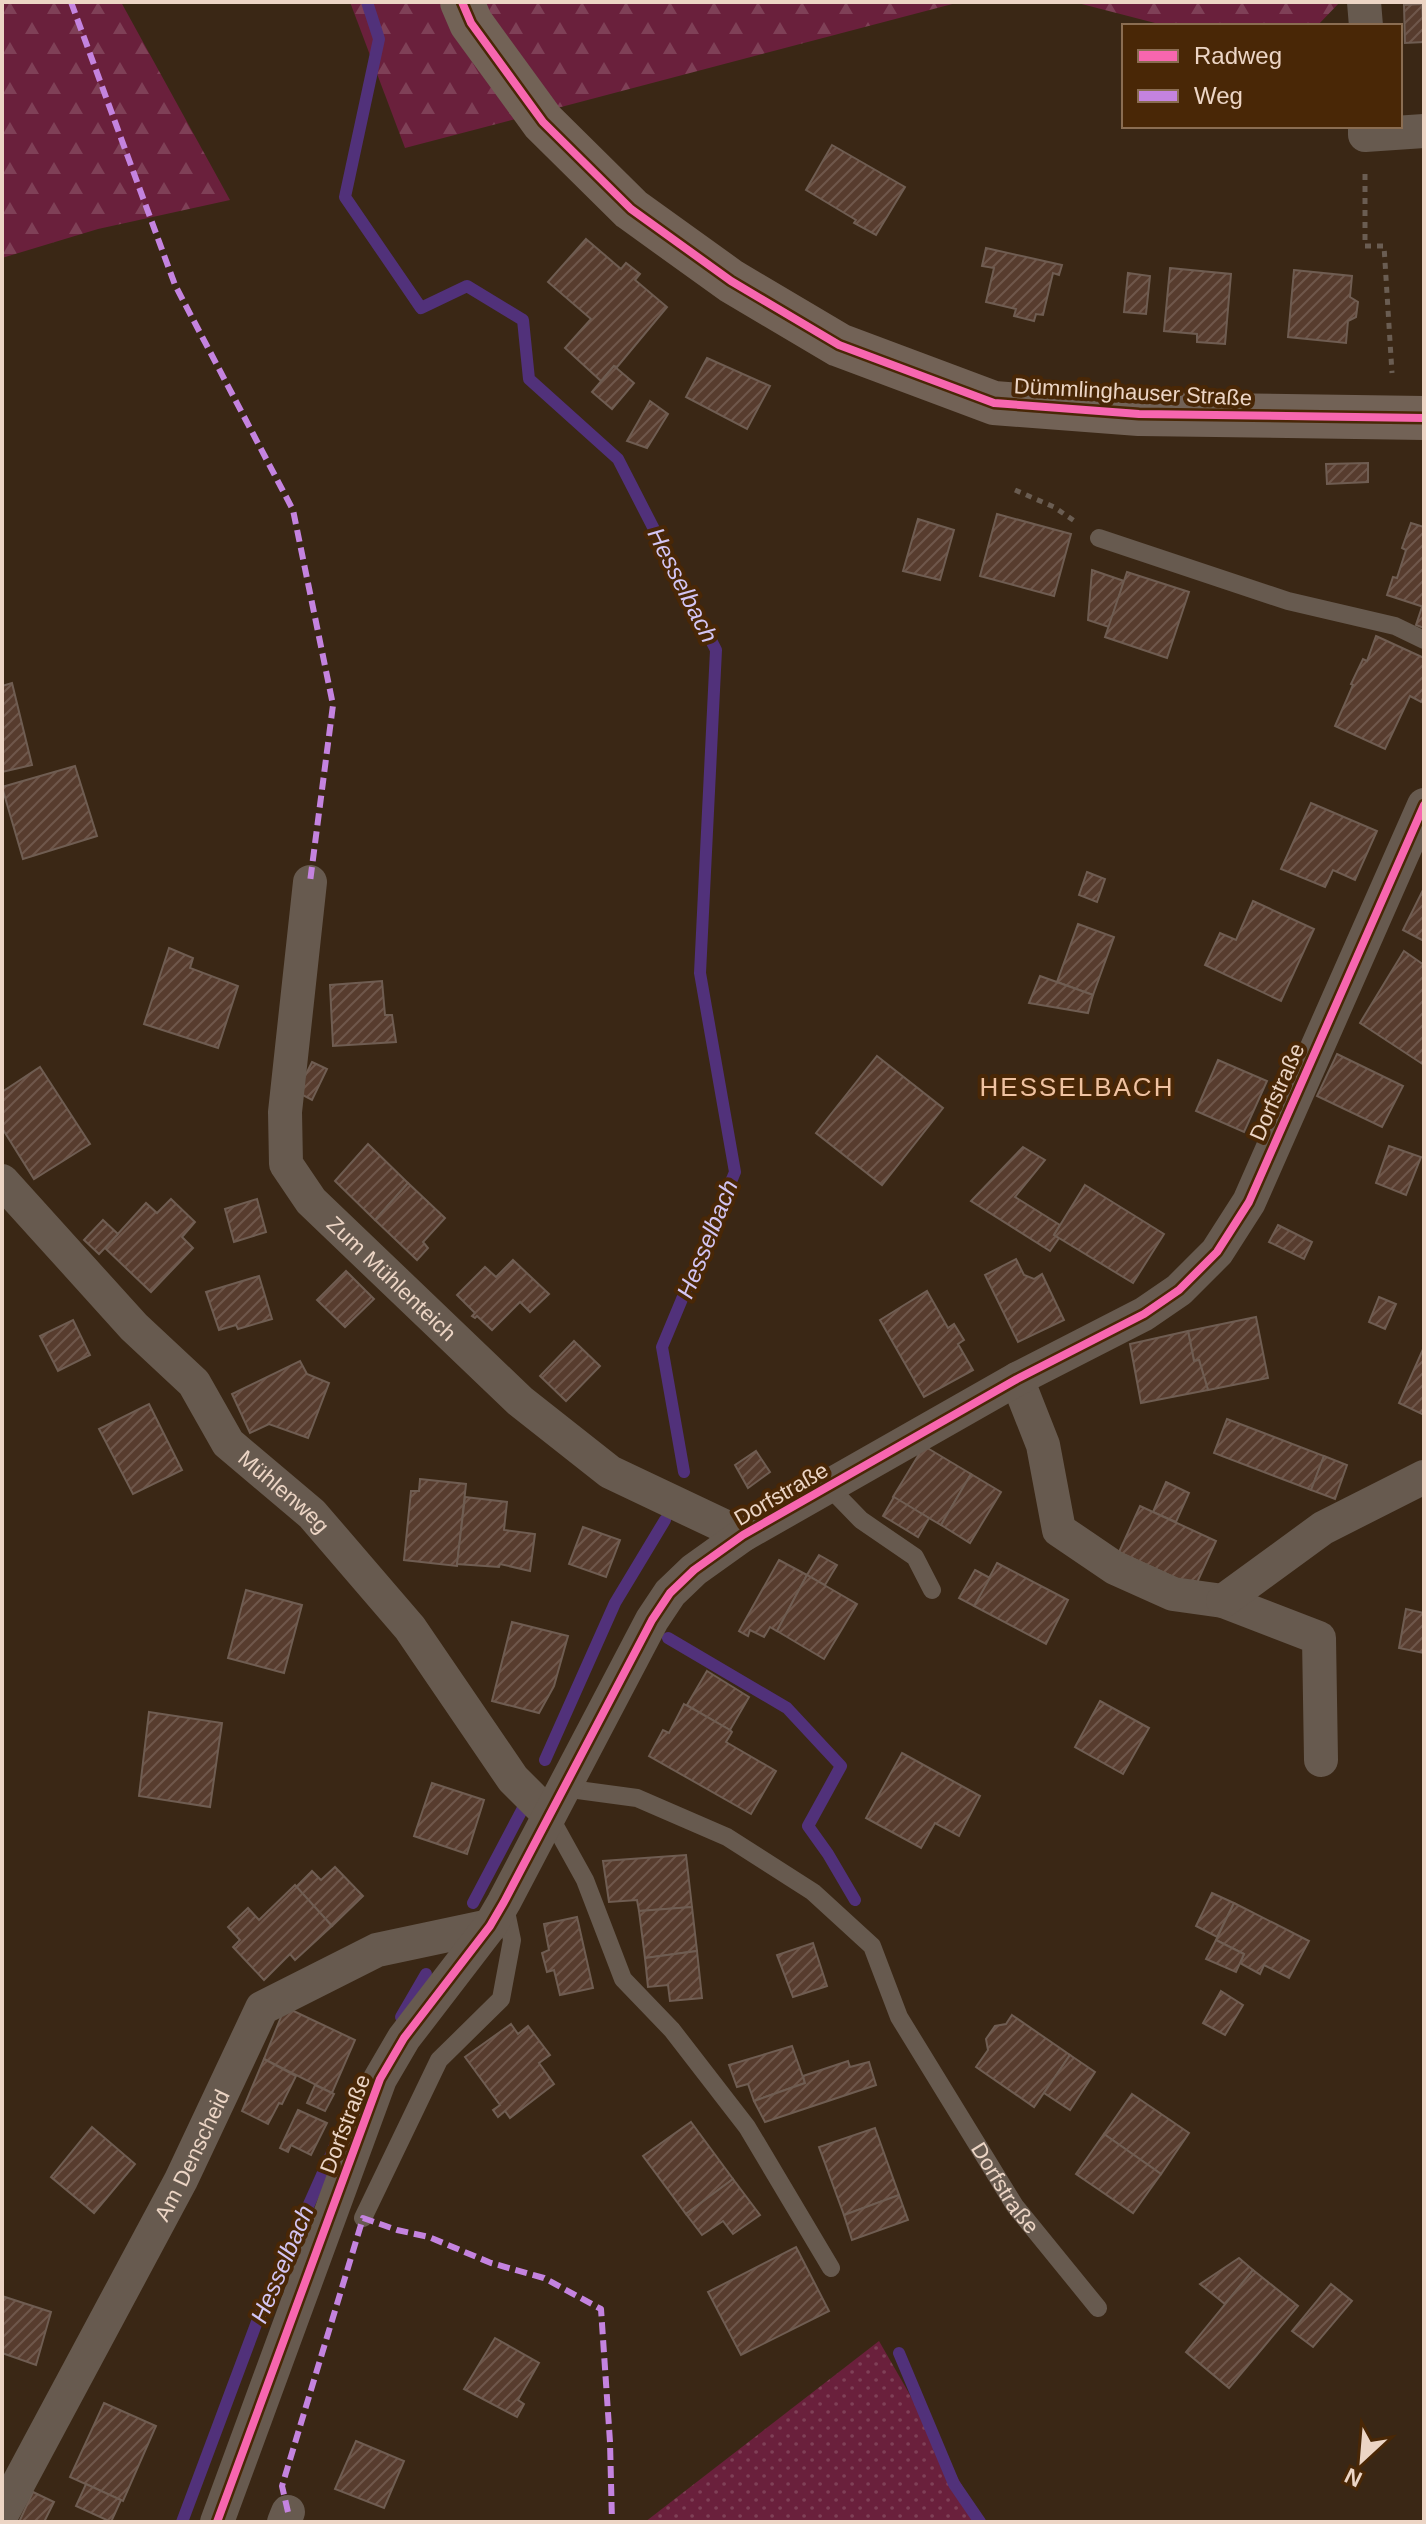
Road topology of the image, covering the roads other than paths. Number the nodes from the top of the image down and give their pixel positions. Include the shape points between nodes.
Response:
1 (462, 2) edge
2 (1364, 2) edge
3 (1366, 24) edge
4 (1365, 131) edge
5 (1424, 131) edge
6 (1409, 418) edge
7 (1099, 538) road end
8 (1424, 640) edge
9 (1424, 805) edge
10 (310, 882) dead end
11 (2, 1181) edge
12 (1017, 1379) junction
13 (1424, 1477) edge
14 (829, 1487) junction
15 (743, 1535) junction
16 (932, 1590) dead end
17 (1223, 1601) junction
18 (1321, 1760) dead end
19 (556, 1802) junction
20 (497, 1914) junction
21 (363, 2218) dead end
22 (831, 2268) dead end
23 (1098, 2308) dead end
24 (2, 2514) edge
25 (217, 2522) edge

1 - 6 street, Dümmlinghauser Straße via 471,23 543,122 631,209 731,281 839,345 994,403 1139,414
2 - 3 street
4 - 5 street
7 - 8 lane via 1288,601 1395,626
9 - 12 street, Dorfstraße via 1249,1202 1217,1252 1179,1290 1144,1314
10 - 15 street, Zum Mühlenteich via 285,1112 286,1164 311,1201 520,1401 610,1472
11 - 19 street, Mühlenweg via 134,1327 194,1383 228,1443 312,1514 410,1628 513,1779
12 - 14 street, Dorfstraße
12 - 17 street via 1043,1445 1059,1530 1115,1568 1173,1594
13 - 17 street via 1323,1528
14 - 15 street, Dorfstraße
14 - 16 lane via 861,1520 915,1557
15 - 19 street, Dorfstraße via 670,1593
17 - 18 street via 1319,1638
19 - 20 street, Dorfstraße
19 - 22 lane via 623,1979 672,2030 747,2127
19 - 23 lane, Dorfstraße via 637,1798 727,1837 813,1892 872,1946 899,2017 1007,2192
20 - 21 lane via 512,1940 501,1999 439,2060
20 - 24 street, Am Denscheid via 377,1950 262,2008 181,2180
20 - 25 street, Dorfstraße via 404,2038 380,2079

